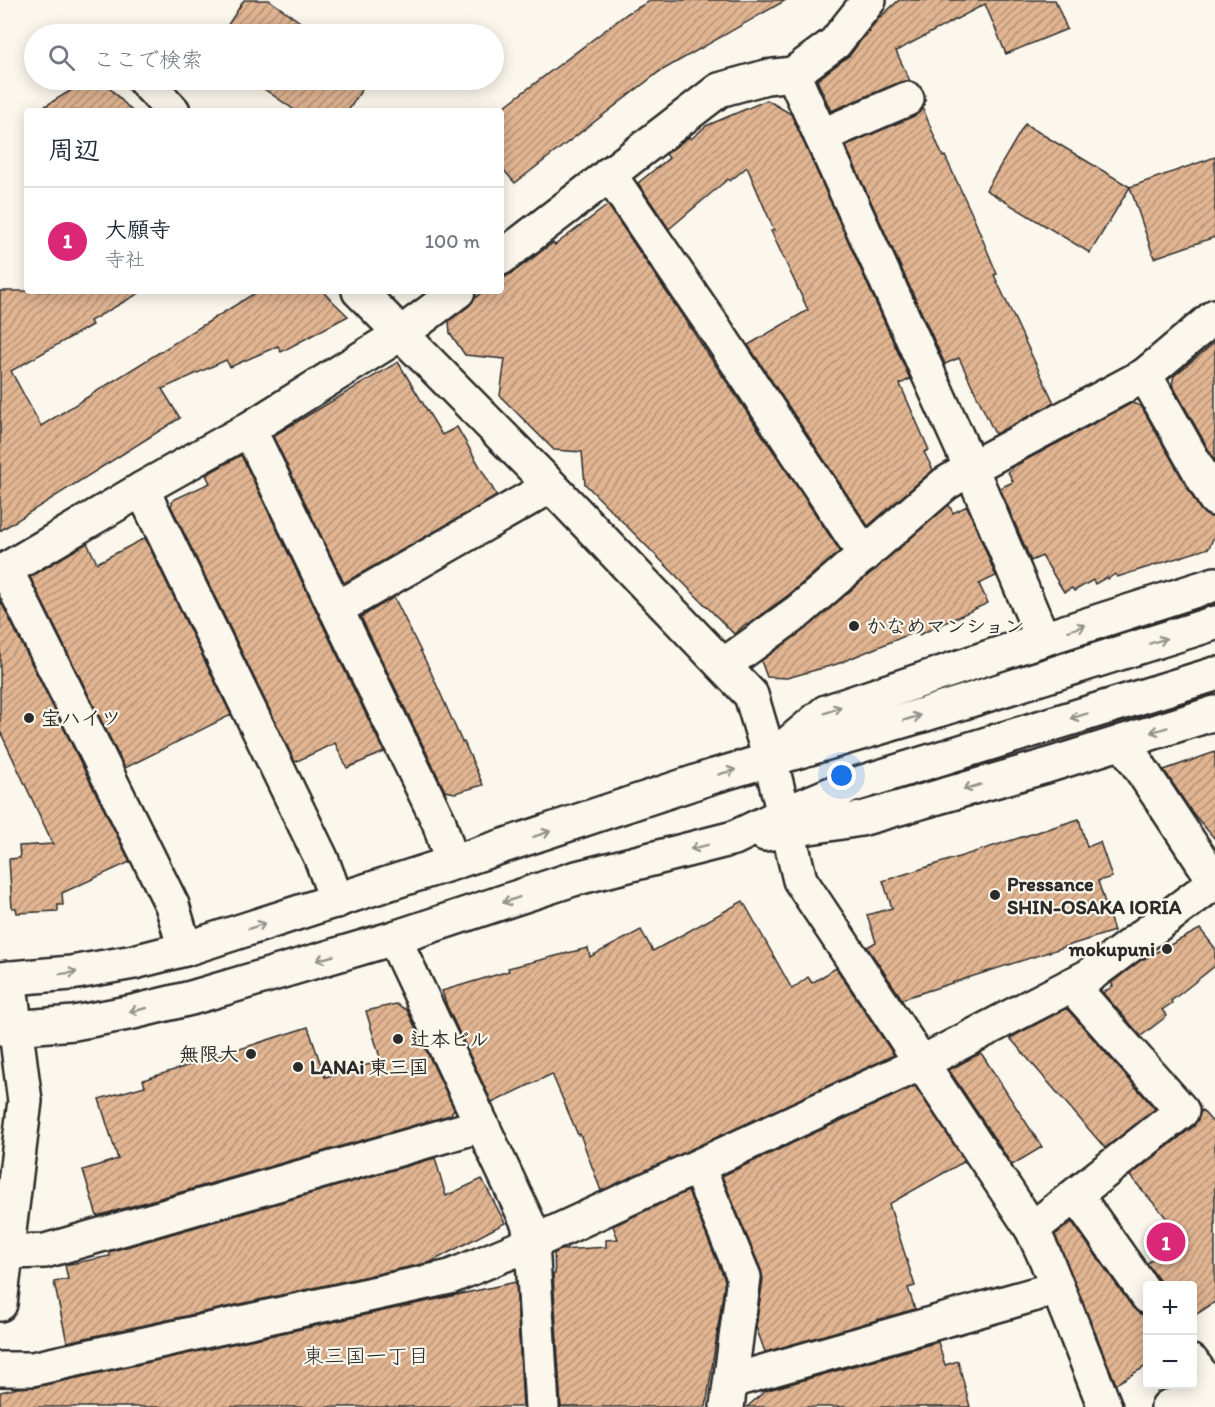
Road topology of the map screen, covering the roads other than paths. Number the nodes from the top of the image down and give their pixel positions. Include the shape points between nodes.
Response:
1 (869, 0) edge
2 (793, 74) junction
3 (153, 90) edge
4 (907, 99) dead end
5 (170, 108) edge
6 (821, 136) junction
7 (609, 174) junction
8 (504, 256) edge
9 (361, 294) edge
10 (454, 294) edge
11 (1215, 316) edge
12 (402, 333) junction
13 (1145, 375) junction
14 (249, 429) junction
15 (971, 468) junction
16 (551, 486) junction
17 (142, 489) junction
18 (1215, 499) edge
19 (865, 555) junction
20 (3, 571) edge
21 (1215, 584) edge
22 (336, 609) junction
23 (1215, 623) edge
24 (1043, 639) junction
25 (724, 665) junction
26 (1215, 674) edge
27 (1215, 713) edge
28 (1123, 742) junction
29 (771, 759) junction
30 (786, 822) junction
31 (452, 863) junction
32 (1215, 881) edge
33 (337, 901) junction
34 (394, 938) junction
35 (185, 949) junction
36 (5, 979) edge
37 (1071, 985) junction
38 (8, 1029) edge
39 (922, 1062) junction
40 (482, 1125) junction
41 (698, 1167) junction
42 (1076, 1195) junction
43 (1032, 1229) junction
44 (5, 1235) edge
45 (532, 1243) junction
46 (1056, 1288) junction
47 (1143, 1290) edge
48 (0, 1304) edge
49 (0, 1369) edge
50 (1197, 1369) edge
51 (729, 1394) edge
52 (1215, 1394) edge
53 (542, 1407) edge
54 (1105, 1407) edge
55 (1168, 1407) edge

1 - 2 street via 835,43
2 - 6 street
2 - 7 street via 719,90
3 - 5 street
4 - 6 street
6 - 15 street
7 - 8 street
7 - 19 street
9 - 12 street
10 - 12 street
11 - 13 street
12 - 14 street
12 - 16 street
13 - 15 street
13 - 18 street
14 - 17 street
14 - 22 street
15 - 19 street via 945,484
15 - 24 street
16 - 22 street
16 - 25 street
17 - 20 street
17 - 33 street via 321,858
19 - 25 street via 799,611
20 - 35 street via 172,904
24 -> 21 street
22 - 31 street via 439,822
29 -> 23 street
29 -> 24 street via 826,712
25 - 29 street via 752,695
26 -> 30 street via 850,786
27 -> 28 street
28 -> 30 street via 861,819
28 - 32 street
29 - 30 street
31 -> 29 street
30 -> 34 street via 573,879
30 - 39 street via 800,880
31 - 33 street
32 - 37 street via 1089,976
35 -> 33 street
34 -> 38 street via 145,1009 74,1023
34 - 40 street
36 -> 35 street via 71,973
36 - 38 street
37 - 39 street
37 - 42 street via 1182,1111
38 - 44 street via 25,1101
39 - 41 street
39 - 43 street
40 - 44 street via 45,1251
40 - 45 street via 528,1223
41 - 45 street
41 - 51 street via 744,1277
42 - 43 street
42 - 47 street
43 - 46 street
44 - 48 street
45 - 49 street via 450,1277 32,1369
45 - 53 street
46 - 51 street
46 - 54 street
50 - 52 street
52 - 55 street

